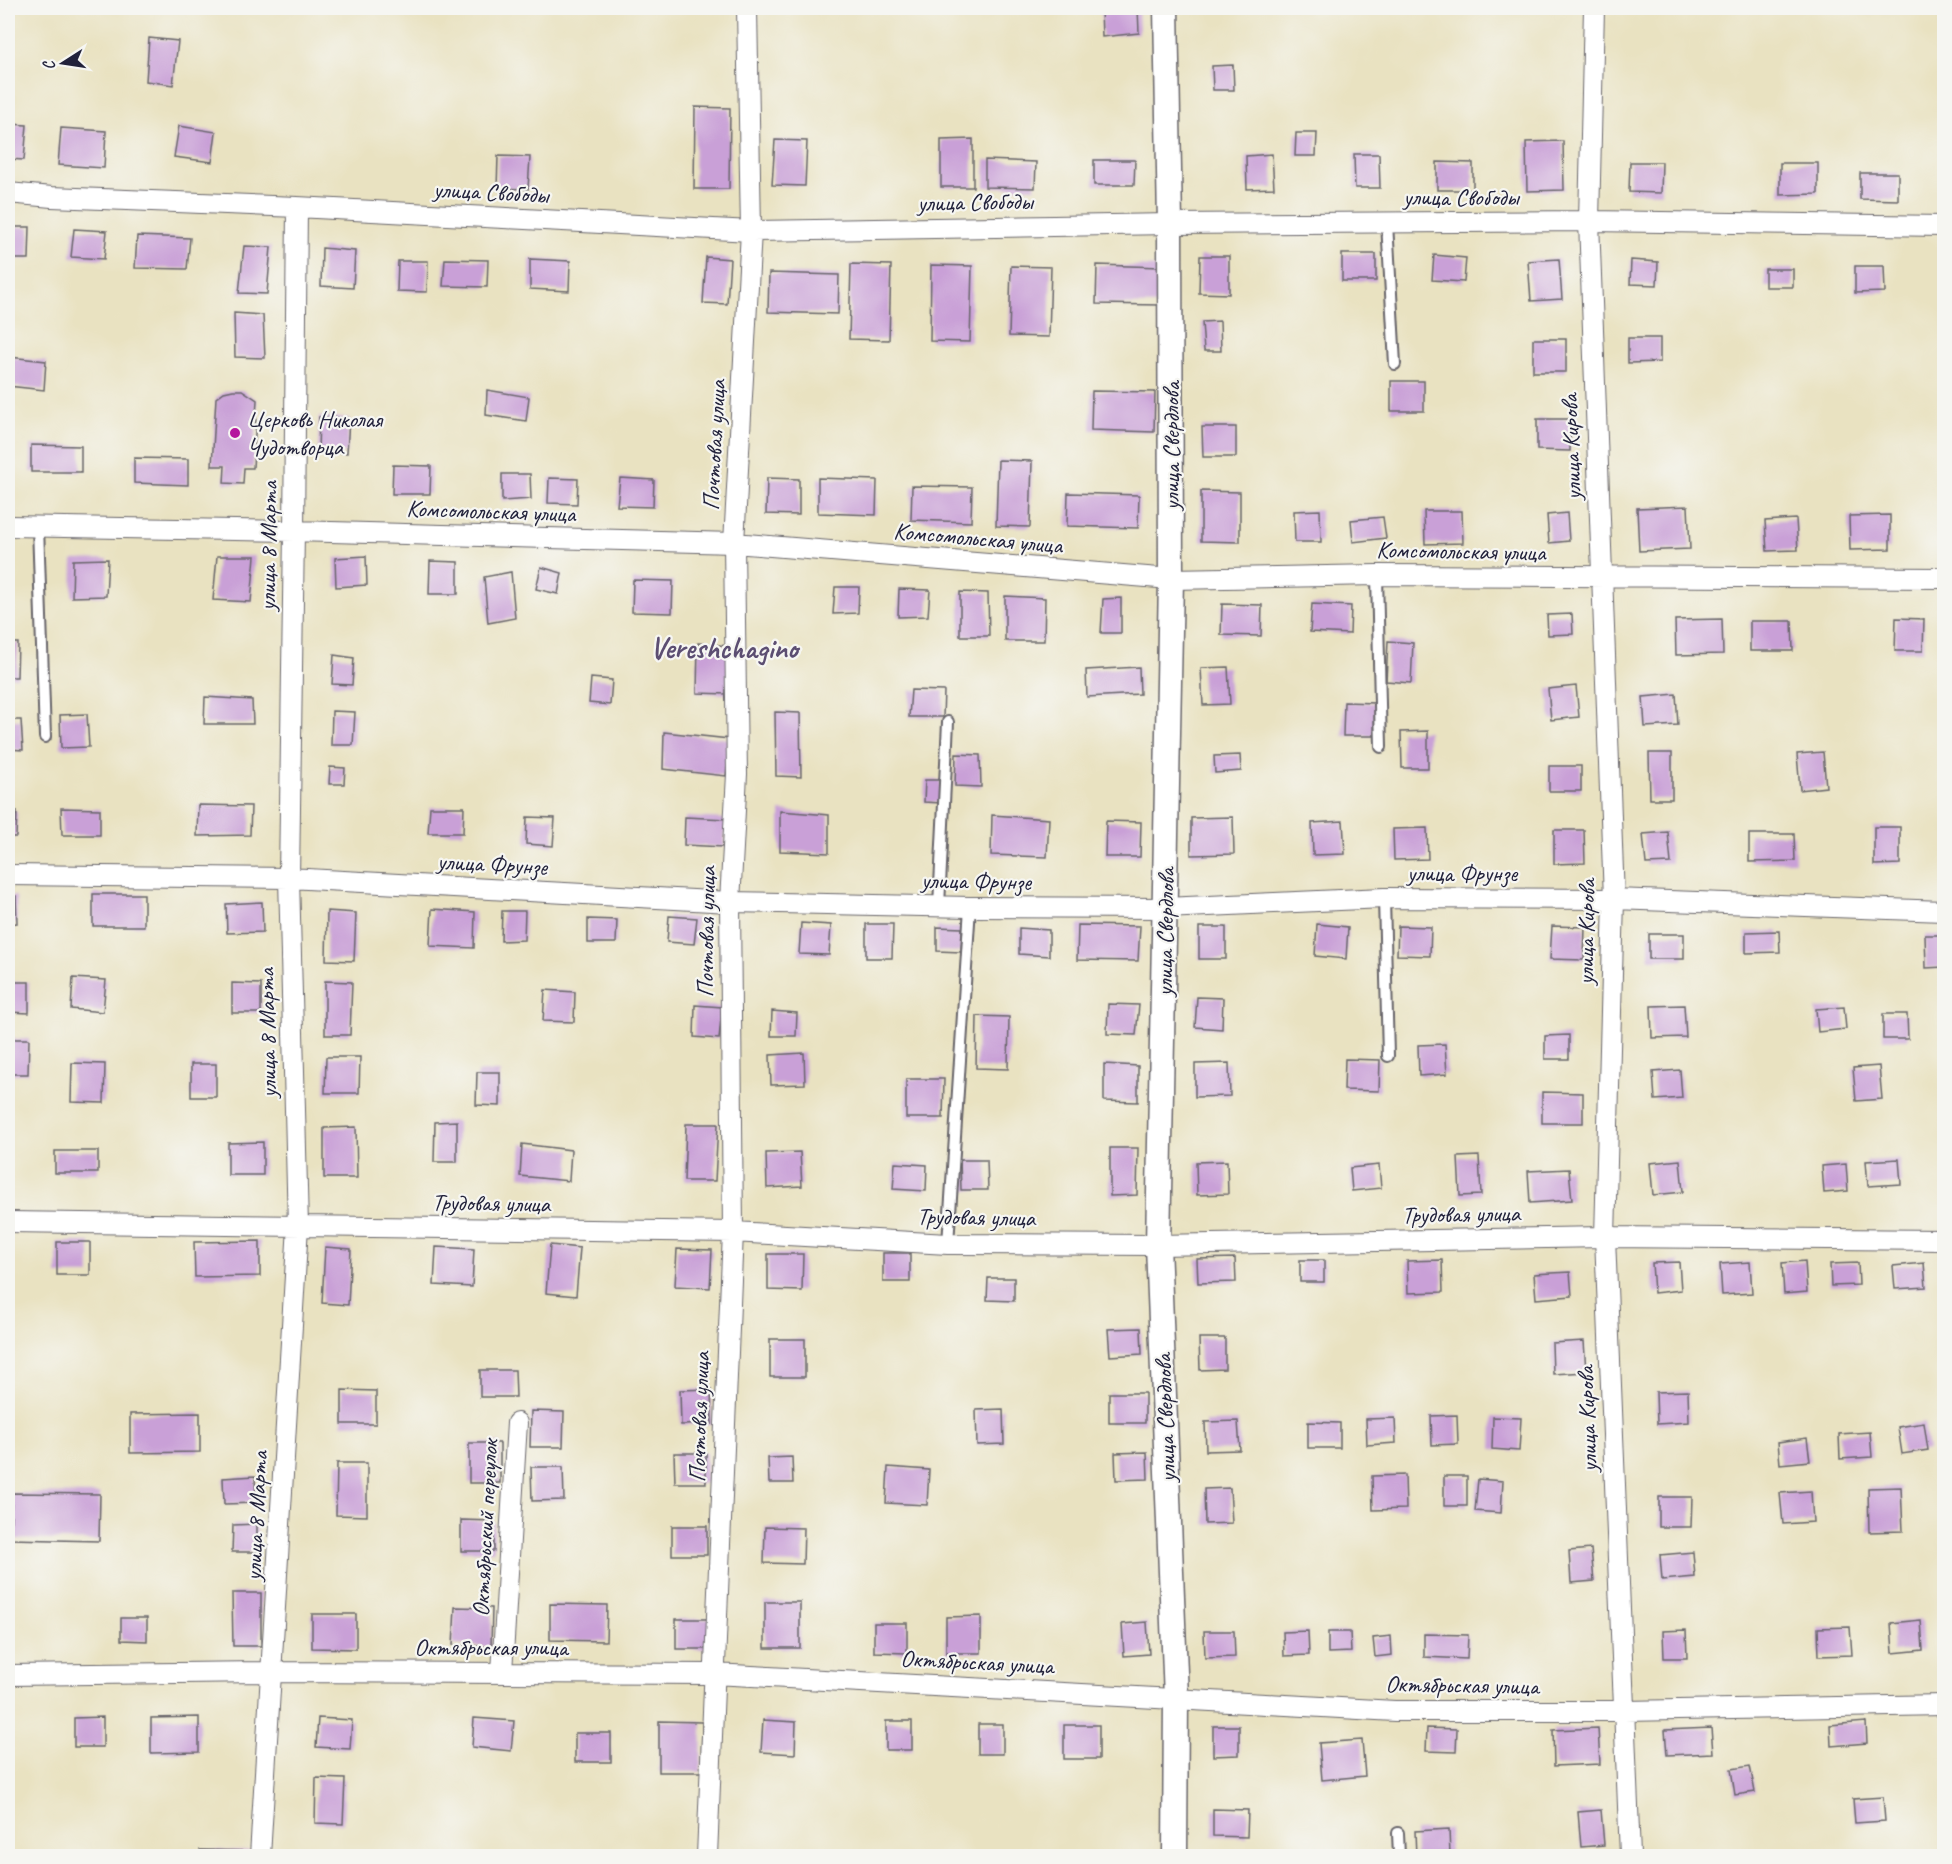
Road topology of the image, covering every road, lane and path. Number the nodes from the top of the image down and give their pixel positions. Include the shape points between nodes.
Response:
1 (747, 8) edge
2 (1166, 8) edge
3 (1594, 8) edge
4 (8, 193) edge
5 (297, 207) junction
6 (1589, 221) junction
7 (1387, 223) junction
8 (1170, 224) junction
9 (1944, 226) edge
10 (751, 231) junction
11 (1395, 364) dead end
12 (8, 526) edge
13 (38, 526) junction
14 (294, 531) junction
15 (734, 543) junction
16 (1377, 575) junction
17 (1601, 578) junction
18 (1944, 578) edge
19 (1171, 579) junction
20 (948, 722) dead end
21 (45, 737) dead end
22 (1381, 747) dead end
23 (8, 875) edge
24 (289, 878) junction
25 (1384, 898) junction
26 (1614, 899) junction
27 (730, 902) junction
28 (939, 906) junction
29 (970, 907) junction
30 (1166, 908) junction
31 (1944, 911) edge
32 (1388, 1056) dead end
33 (8, 1222) edge
34 (298, 1226) junction
35 (733, 1232) junction
36 (1605, 1237) junction
37 (1944, 1240) edge
38 (948, 1244) junction
39 (1158, 1245) junction
40 (517, 1423) dead end
41 (272, 1672) junction
42 (502, 1672) junction
43 (714, 1674) junction
44 (8, 1675) edge
45 (1176, 1698) junction
46 (1944, 1705) edge
47 (1624, 1711) junction
48 (1398, 1833) dead end
49 (260, 1857) edge
50 (707, 1857) edge
51 (1175, 1857) edge
52 (1399, 1857) edge
53 (1630, 1857) edge

1 - 10 street, Почтовая улица
2 - 8 street, улица Свердлова
3 - 6 street, улица Кирова
4 - 5 street, улица Свободы
5 - 10 street, улица Свободы
5 - 14 street, улица 8 Марта
6 - 7 street, улица Свободы
6 - 9 street, улица Свободы
6 - 17 street, улица Кирова
7 - 8 street, улица Свободы
7 - 11 lane
8 - 10 street, улица Свободы
8 - 19 street, улица Свердлова
10 - 15 street, Почтовая улица
12 - 13 street, Комсомольская улица
13 - 14 street, Комсомольская улица
13 - 21 lane
14 - 15 street, Комсомольская улица
14 - 24 street, улица 8 Марта
15 - 19 street, Комсомольская улица
15 - 27 street, Почтовая улица via 737,774
16 - 17 street, Комсомольская улица
16 - 19 street, Комсомольская улица
16 - 22 lane
17 - 18 street, Комсомольская улица
17 - 26 street, улица Кирова
19 - 30 street, улица Свердлова
20 - 28 lane
23 - 24 street, улица Фрунзе
24 - 27 street, улица Фрунзе
24 - 34 street, улица 8 Марта
25 - 26 street, улица Фрунзе
25 - 30 street, улица Фрунзе
25 - 32 lane
26 - 31 street, улица Фрунзе
26 - 36 street, улица Кирова
27 - 28 street, улица Фрунзе
27 - 35 street, Почтовая улица
28 - 29 street, улица Фрунзе
29 - 30 street, улица Фрунзе
29 - 38 lane
30 - 39 street, улица Свердлова
33 - 34 street, Трудовая улица
34 - 35 street, Трудовая улица
34 - 41 street, улица 8 Марта
35 - 38 street, Трудовая улица
35 - 43 street, Почтовая улица
36 - 37 street, Трудовая улица
36 - 39 street, Трудовая улица
36 - 47 street, улица Кирова
38 - 39 street, Трудовая улица
39 - 45 street, улица Свердлова
40 - 42 street, Октябрьский переулок
41 - 42 street, Октябрьская улица
41 - 44 street, Октябрьская улица
41 - 49 street, улица 8 Марта
42 - 43 street, Октябрьская улица
43 - 45 street, Октябрьская улица
43 - 50 street, Почтовая улица
45 - 47 street, Октябрьская улица via 1395,1711
45 - 51 street, улица Свердлова
46 - 47 street, Октябрьская улица
47 - 53 street, улица Кирова
48 - 52 lane

